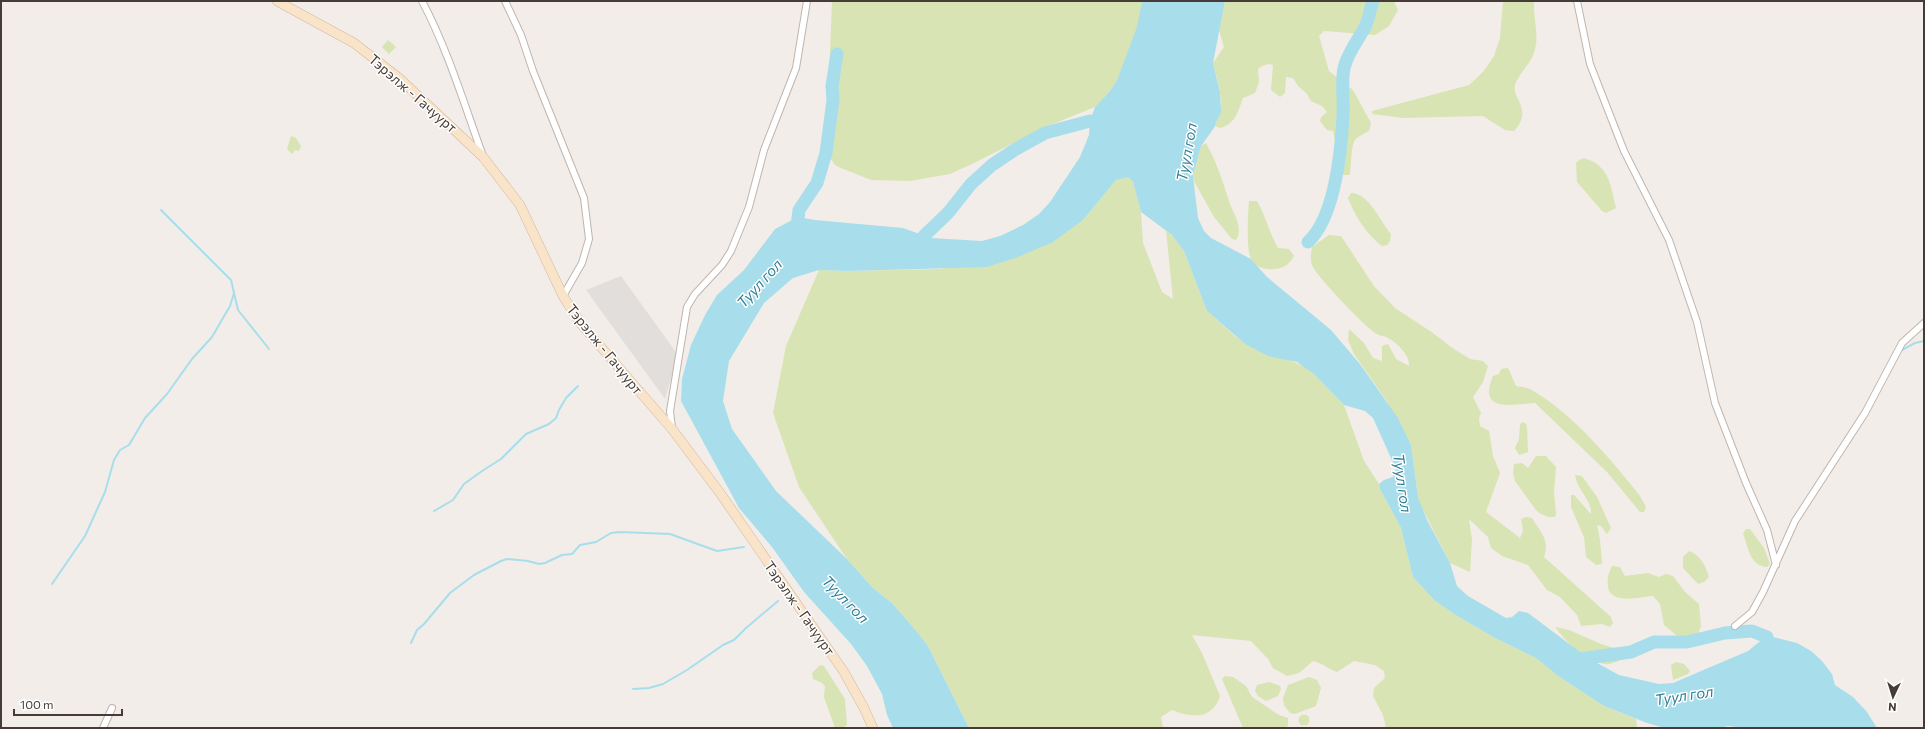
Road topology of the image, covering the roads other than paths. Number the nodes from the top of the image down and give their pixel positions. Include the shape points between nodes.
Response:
1 (277, 1) edge
2 (422, 1) edge
3 (505, 1) edge
4 (807, 1) edge
5 (1577, 1) edge
6 (483, 157) junction
7 (563, 296) junction
8 (1924, 323) edge
9 (672, 429) junction
10 (1776, 565) junction
11 (1735, 626) dead end
12 (112, 708) dead end
13 (103, 728) edge
14 (872, 728) edge

1 - 6 main road, Тэрэлж - Гачуурт via 354,43 399,78
2 - 6 street via 440,41
3 - 7 street via 521,35 584,198 589,239 582,263
4 - 9 street via 796,68 764,150 749,207 731,251 687,306 670,411
5 - 10 street via 1590,64 1624,151 1669,240 1697,322 1716,403 1767,530
6 - 7 main road, Тэрэлж - Гачуурт via 520,205
7 - 9 main road, Тэрэлж - Гачуурт via 581,324
8 - 10 street via 1902,343 1864,413 1795,521
9 - 14 main road, Тэрэлж - Гачуурт via 720,493 844,672
10 - 11 street via 1752,612
12 - 13 street

